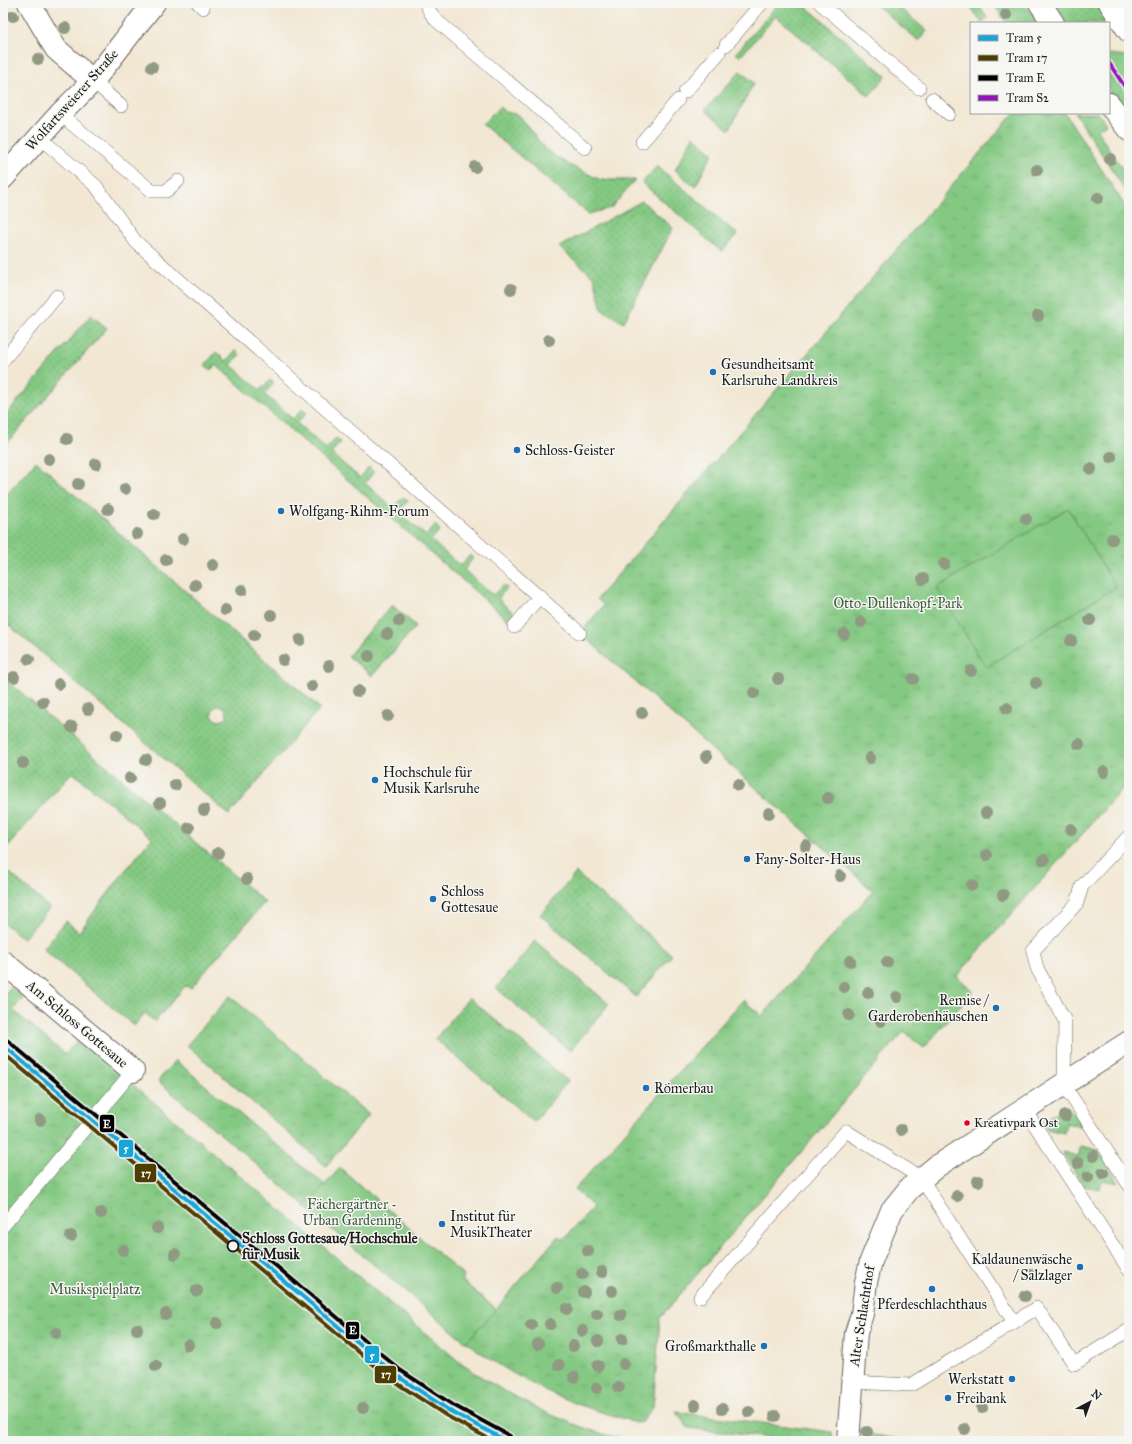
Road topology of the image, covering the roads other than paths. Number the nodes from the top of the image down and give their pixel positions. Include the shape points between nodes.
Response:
1 (29, 3) edge
2 (154, 3) edge
3 (426, 3) edge
4 (762, 3) edge
5 (820, 3) edge
6 (1040, 3) edge
7 (1110, 3) edge
8 (1052, 22) edge
9 (1129, 31) edge
10 (92, 82) junction
11 (919, 88) dead end
12 (932, 99) dead end
13 (1110, 105) edge
14 (121, 106) dead end
15 (60, 114) junction
16 (950, 114) dead end
17 (1129, 130) edge
18 (40, 137) junction
19 (642, 142) dead end
20 (585, 148) dead end
21 (3, 178) edge
22 (178, 181) dead end
23 (57, 296) dead end
24 (3, 360) edge
25 (540, 596) junction
26 (514, 626) dead end
27 (580, 633) dead end
28 (1129, 836) edge
29 (3, 962) edge
30 (1129, 1042) edge
31 (133, 1071) joint
32 (1064, 1085) junction
33 (1025, 1110) junction
34 (921, 1178) junction
35 (1129, 1185) edge
36 (3, 1226) edge
37 (1129, 1270) edge
38 (700, 1298) dead end
39 (1014, 1322) junction
40 (1129, 1330) edge
41 (852, 1382) junction
42 (848, 1441) edge

1 - 10 street via 56,49
2 - 10 street, Wolfartsweierer Straße
3 - 20 lane via 436,20
4 - 19 lane
5 - 11 lane
6 - 8 street
7 - 9 street
10 - 14 lane
10 - 15 street, Wolfartsweierer Straße
12 - 16 lane
13 - 17 street
15 - 18 street, Wolfartsweierer Straße
15 - 22 lane via 152,191 166,191
18 - 21 street, Wolfartsweierer Straße
18 - 25 lane via 96,186 136,242
23 - 24 lane
25 - 26 lane
25 - 27 lane
28 - 32 lane via 1082,886 1077,903 1032,951 1037,968 1065,1021
29 - 31 street, Am Schloss Gottesaue
30 - 32 street, Alter Schlachthof
31 - 36 lane
32 - 33 street, Alter Schlachthof
32 - 35 lane
33 - 34 street, Alter Schlachthof
33 - 37 lane
34 - 38 lane via 846,1131
34 - 39 lane
34 - 41 street, Alter Schlachthof via 892,1210 871,1261 856,1333
39 - 40 lane, Alter Schlachthof via 1037,1308 1074,1364
39 - 41 lane, Alter Schlachthof via 911,1385
41 - 42 street, Alter Schlachthof

